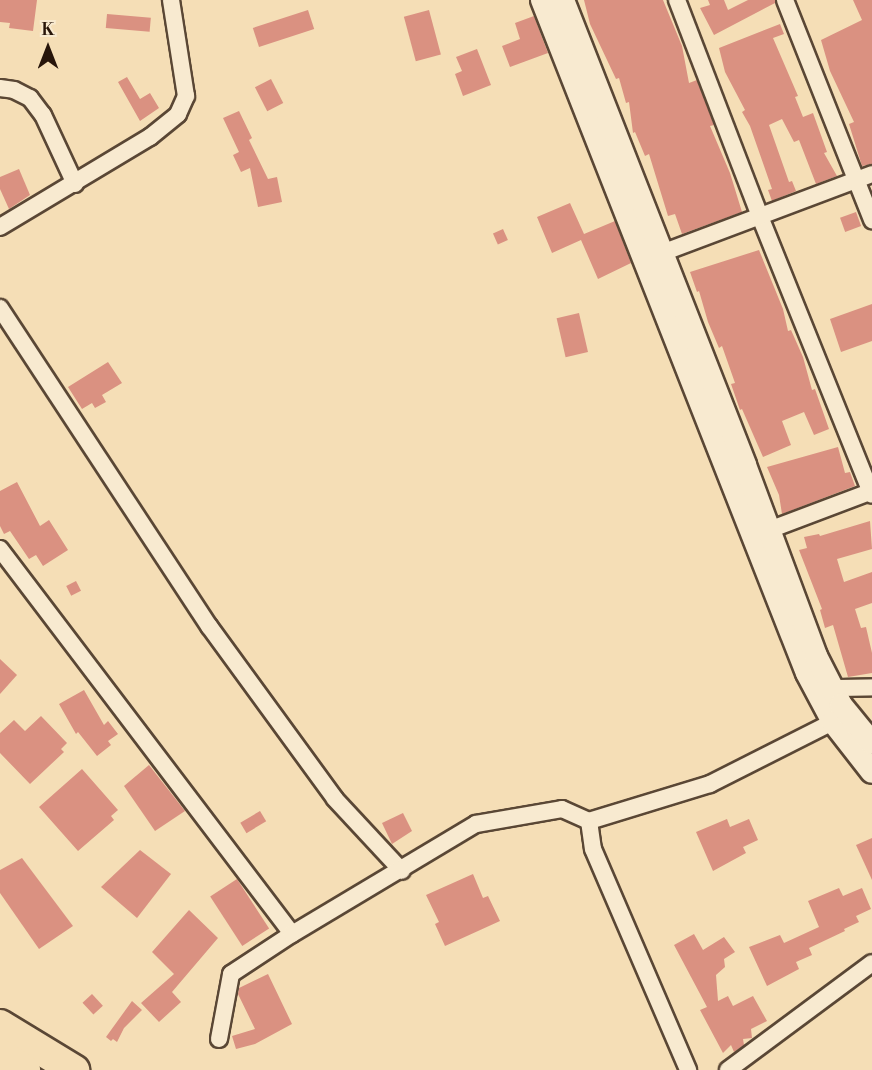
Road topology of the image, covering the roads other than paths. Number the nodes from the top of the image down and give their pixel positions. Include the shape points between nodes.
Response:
1 (171, 0) edge
2 (542, 0) edge
3 (563, 0) edge
4 (677, 0) edge
5 (784, 0) edge
6 (0, 88) edge
7 (865, 177) edge
8 (75, 184) junction
9 (760, 218) junction
10 (872, 220) edge
11 (0, 227) edge
12 (662, 253) junction
13 (0, 308) edge
14 (872, 493) edge
15 (769, 530) junction
16 (0, 549) edge
17 (872, 687) edge
18 (833, 688) junction
19 (833, 722) junction
20 (872, 743) edge
21 (872, 772) edge
22 (589, 821) junction
23 (402, 871) junction
24 (292, 934) junction
25 (872, 963) edge
26 (0, 1024) edge
27 (219, 1039) dead end
28 (0, 1054) edge
29 (25, 1070) edge
30 (74, 1070) edge
31 (688, 1070) edge
32 (728, 1070) edge

1 - 8 street via 186,96 178,114 150,137
2 - 19 street via 807,673
3 - 12 street
4 - 9 street
5 - 7 street
6 - 8 street via 30,98
7 - 9 street
7 - 10 street
8 - 11 street
9 - 12 street
9 - 14 street
12 - 15 street
13 - 23 street via 208,626 335,799
14 - 15 street
15 - 18 street via 816,656
16 - 24 street
17 - 18 street
18 - 20 street via 841,705
19 - 21 street
19 - 22 street via 710,784
22 - 23 street via 562,809 476,825
22 - 31 street via 593,849
23 - 24 street
24 - 27 street via 231,974
25 - 32 street
26 - 30 highway
28 - 29 highway

